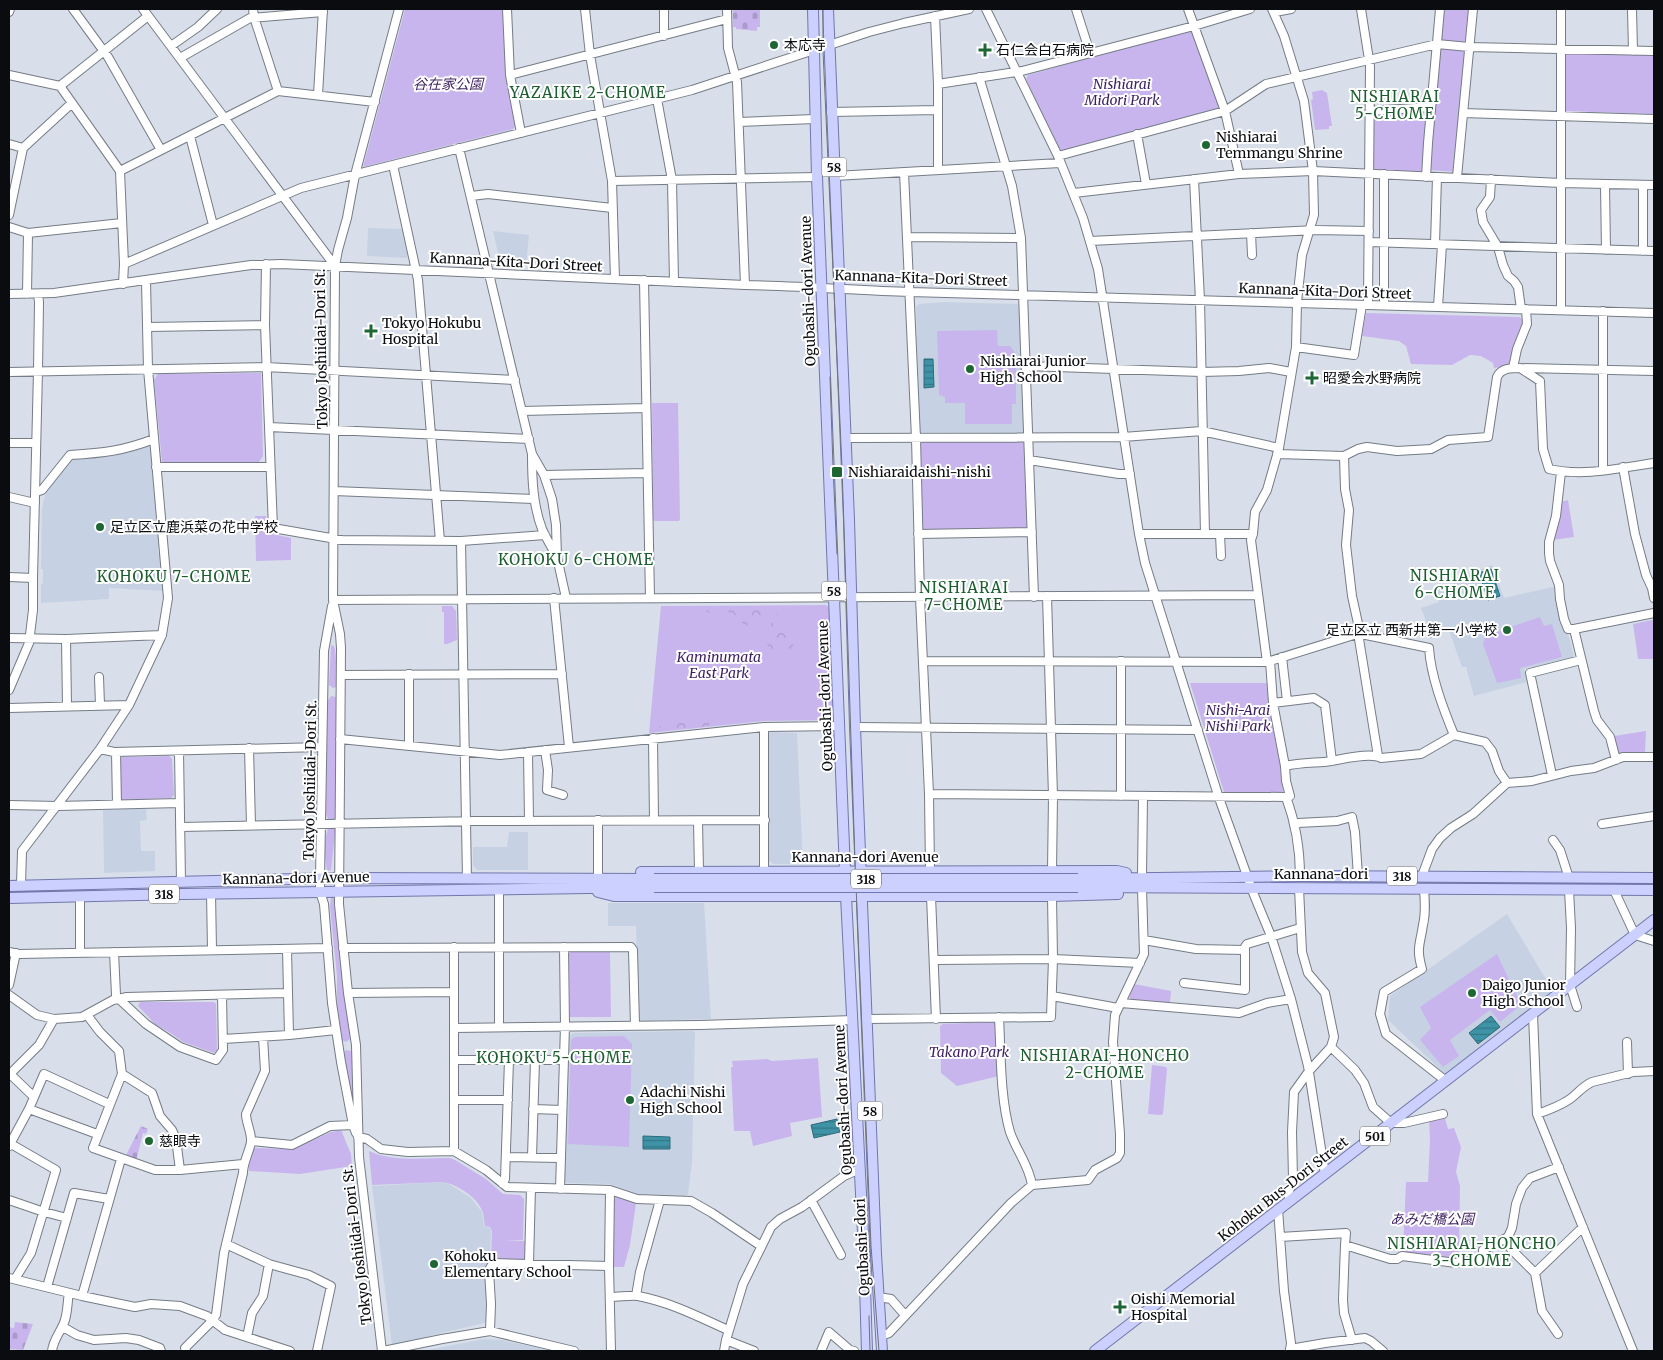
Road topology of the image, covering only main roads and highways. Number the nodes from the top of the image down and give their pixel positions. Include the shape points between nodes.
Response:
1 (813, 9) edge
2 (828, 9) edge
3 (846, 871) junction
4 (861, 871) junction
5 (1654, 878) edge
6 (582, 883) junction
7 (1078, 883) joint
8 (1146, 883) junction
9 (9, 886) edge
10 (1654, 890) edge
11 (846, 896) junction
12 (862, 896) junction
13 (9, 898) edge
14 (1654, 920) edge
15 (866, 1351) edge
16 (882, 1351) edge
17 (1095, 1351) edge

1 - 3 main road, Ogubashi-dori Avenue / 58
2 - 4 main road, Ogubashi-dori Avenue / 58
3 - 4 main road, Kannana-dori Avenue / 318
3 - 6 main road, Kannana-dori Avenue / 318 via 609,872
3 - 11 main road, Ogubashi-dori Avenue / 58
4 - 8 main road, Kannana-dori Avenue / 318 via 1117,871
4 - 12 main road, Ogubashi-dori / 58
5 - 8 main road, Kannana-dori / 318 via 1247,876
6 - 7 main road, Kannana-dori Avenue / 318, bridge
6 - 9 main road, Kannana-dori Avenue / 318 via 320,878
6 - 11 main road, Kannana-dori Avenue / 318 via 614,896
6 - 13 main road, Kannana-dori Avenue / 318 via 499,890
7 - 8 main road, Kannana-dori / 318
8 - 10 main road, Kannana-dori / 318 via 1251,888
8 - 12 main road, Kannana-dori Avenue / 318 via 1119,894
11 - 12 main road, Kannana-dori Avenue / 318
11 - 15 main road, Ogubashi-dori Avenue / 58
12 - 16 main road, Ogubashi-dori / 58
14 - 17 main road, Kohoku Bus-Dori Street / 501

